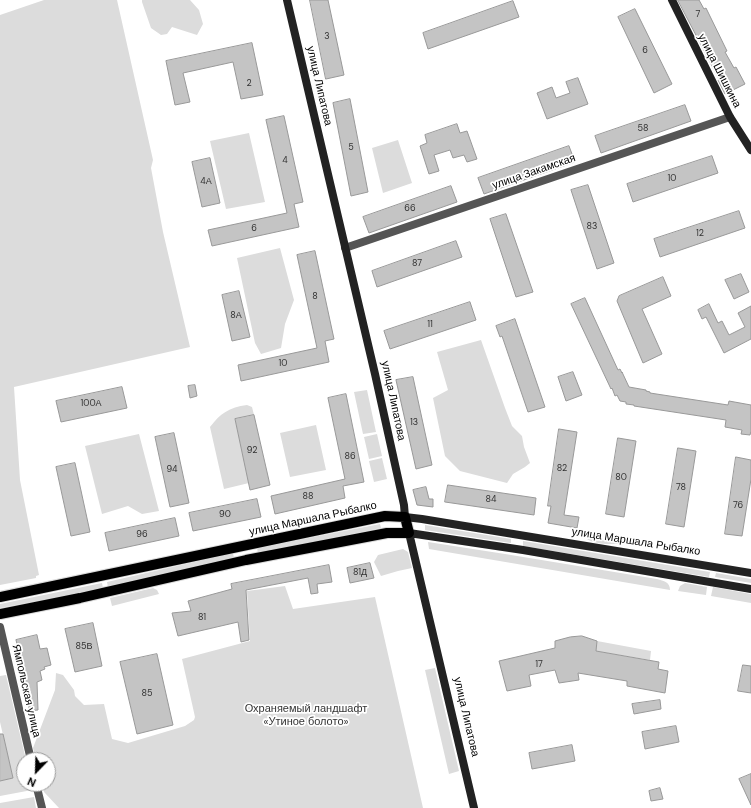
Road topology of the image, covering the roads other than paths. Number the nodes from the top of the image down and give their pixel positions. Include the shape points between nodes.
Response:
1 (287, 0) edge
2 (672, 0) edge
3 (730, 117) junction
4 (751, 150) edge
5 (345, 248) junction
6 (405, 517) junction
7 (409, 533) junction
8 (524, 536) junction
9 (242, 546) junction
10 (523, 550) junction
11 (246, 560) junction
12 (751, 573) edge
13 (751, 589) edge
14 (0, 597) edge
15 (0, 614) edge
16 (0, 627) edge
17 (28, 752) edge
18 (38, 792) edge
19 (42, 808) edge
20 (474, 808) edge

1 - 5 street, улица Липатова
2 - 3 street, улица Шишкина
3 - 4 street, улица Шишкина
3 - 5 street, улица Закамская
5 - 6 street, улица Липатова
6 - 7 main road, улица Липатова
6 - 8 street, улица Маршала Рыбалко
6 - 9 main road, улица Маршала Рыбалко via 385,516
7 - 10 street
7 - 11 main road via 387,533
7 - 20 street, улица Липатова
8 - 10 street via 518,542
8 - 12 street, улица Маршала Рыбалко
9 - 11 main road via 252,551 252,557
9 - 14 main road, улица Маршала Рыбалко
10 - 13 street
11 - 15 main road
16 - 17 street, Ямпольская улица
18 - 19 street

